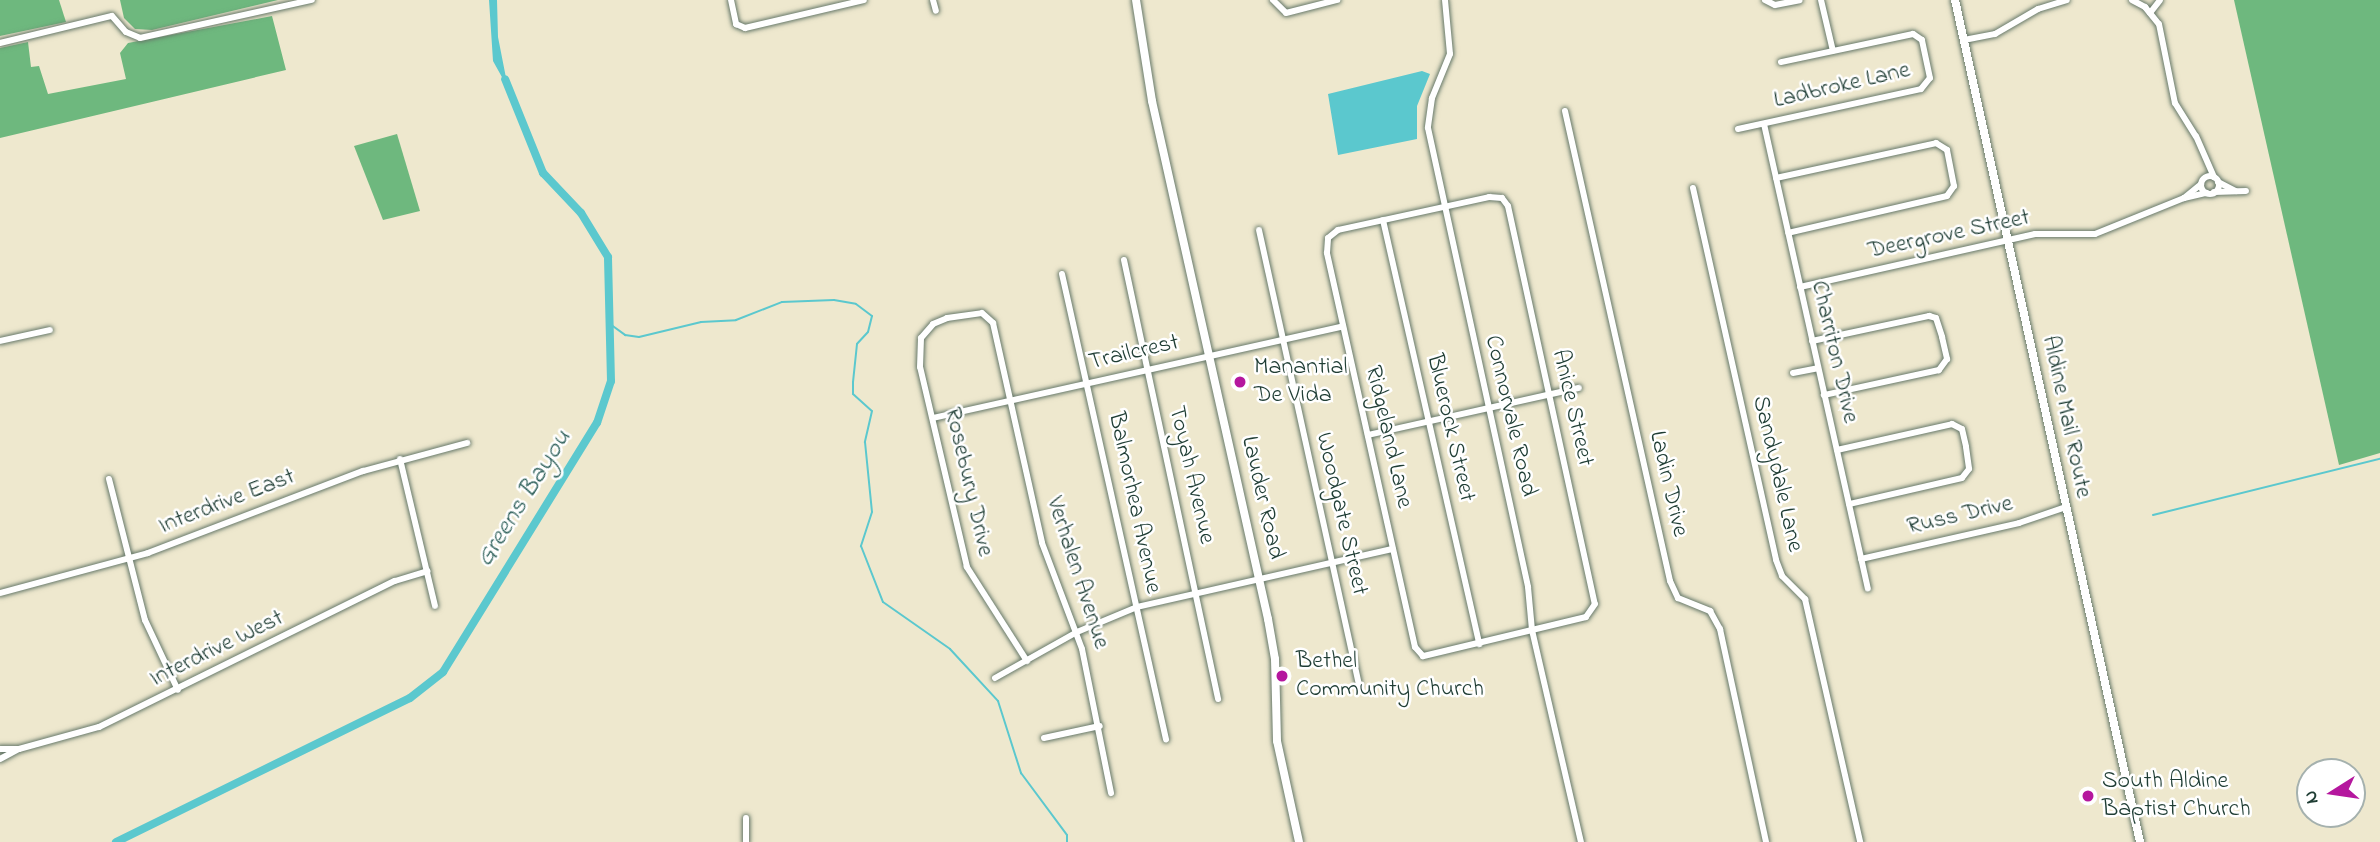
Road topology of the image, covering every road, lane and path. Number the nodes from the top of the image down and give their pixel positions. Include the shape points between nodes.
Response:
1 (312, 0) edge
2 (731, 0) edge
3 (864, 0) edge
4 (933, 0) edge
5 (1136, 0) edge
6 (1273, 0) edge
7 (1445, 0) edge
8 (1800, 0) edge
9 (1821, 0) edge
10 (1955, 0) edge
11 (2067, 0) edge
12 (2132, 0) edge
13 (2160, 0) edge
14 (1333, 1) edge
15 (1767, 1) edge
16 (936, 10) dead end
17 (2150, 13) junction
18 (1964, 40) junction
19 (0, 43) edge
20 (1833, 51) junction
21 (1781, 62) dead end
22 (1565, 111) dead end
23 (1764, 124) junction
24 (1738, 129) dead end
25 (2205, 159) junction
26 (1776, 178) junction
27 (2216, 180) junction
28 (2203, 181) junction
29 (1693, 188) dead end
30 (2236, 191) junction
31 (2246, 191) dead end
32 (2210, 193) junction
33 (2184, 198) junction
34 (1444, 207) junction
35 (1383, 220) junction
36 (1259, 230) dead end
37 (1788, 233) junction
38 (2008, 240) junction
39 (1124, 260) dead end
40 (1062, 274) dead end
41 (1800, 287) junction
42 (1343, 326) junction
43 (50, 330) dead end
44 (921, 338) joint
45 (1283, 339) junction
46 (0, 341) edge
47 (1812, 341) junction
48 (1210, 356) junction
49 (1818, 368) junction
50 (1147, 370) junction
51 (1793, 373) dead end
52 (1088, 383) junction
53 (1579, 388) dead end
54 (1550, 395) junction
55 (1824, 395) junction
56 (1011, 400) junction
57 (1489, 409) junction
58 (933, 418) junction
59 (1429, 422) junction
60 (1368, 435) junction
61 (467, 443) dead end
62 (1837, 450) junction
63 (400, 458) junction
64 (109, 479) dead end
65 (1849, 504) junction
66 (2066, 507) junction
67 (1393, 549) junction
68 (128, 559) junction
69 (1861, 559) junction
70 (1332, 563) junction
71 (426, 570) junction
72 (1260, 580) junction
73 (1868, 589) dead end
74 (0, 593) edge
75 (1198, 593) junction
76 (435, 606) dead end
77 (1137, 607) junction
78 (1532, 630) junction
79 (1077, 632) junction
80 (1479, 644) junction
81 (1027, 661) junction
82 (996, 678) dead end
83 (1359, 682) dead end
84 (178, 690) junction
85 (1218, 699) dead end
86 (1100, 726) junction
87 (1044, 738) dead end
88 (1167, 740) dead end
89 (0, 748) edge
90 (19, 749) junction
91 (0, 759) edge
92 (1111, 793) dead end
93 (746, 818) dead end
94 (746, 842) edge
95 (1299, 842) edge
96 (1581, 842) edge
97 (1766, 842) edge
98 (1860, 842) edge
99 (2140, 842) edge

1 - 19 street via 139,38 112,16
2 - 3 street via 740,27
4 - 16 street
5 - 48 main road, Lauder Road via 1152,101
6 - 14 street via 1279,10
7 - 34 street, Connorvale Road via 1450,54 1428,114
8 - 15 street
9 - 20 street
10 - 18 main road, Aldine Mail Route
11 - 18 street via 2038,9 1995,34
12 - 17 street
13 - 17 street
17 - 25 street via 2165,38 2175,103
18 - 38 main road, Aldine Mail Route
20 - 21 street
20 - 23 street, Ladbroke Lane via 1913,34 1922,40 1929,81 1920,89
22 - 97 street, Ladin Drive via 1670,581 1678,598 1710,611 1720,629
23 - 24 street, Ladbroke Lane
23 - 26 street, Charriton Drive
25 - 27 street
25 - 28 street
26 - 37 street, Charriton Drive
26 - 37 street via 1936,143 1945,147 1951,167 1954,186 1947,196
27 - 28 street
27 - 30 street, Deergrove Street
27 - 32 street
28 - 32 street
28 - 33 street, Deergrove Street
29 - 98 street, Sandydale Lane via 1776,559 1782,576 1805,598
30 - 31 street, Deergrove Street
30 - 32 street, Deergrove Street
32 - 33 street, Deergrove Street
33 - 38 street, Deergrove Street via 2095,234 2035,234
34 - 35 street
34 - 54 street, Anice Street via 1489,197 1503,199
34 - 57 street, Connorvale Road
35 - 42 street, Ridgeland Lane via 1338,230 1328,238 1327,253
35 - 59 street, Bluerock Street
36 - 45 street, Woodgate Street
37 - 41 street, Charriton Drive
38 - 41 street, Deergrove Street
38 - 66 main road, Aldine Mail Route
39 - 50 street, Toyah Avenue
40 - 52 street, Balmorhea Avenue
41 - 47 street, Charriton Drive
42 - 45 street, Trailcrest
42 - 60 street, Ridgeland Lane
43 - 46 street
44 - 56 street, Verhalen Avenue via 933,324 947,318 982,313 993,323
44 - 58 street, Rosebury Drive via 920,367
45 - 48 street, Trailcrest
45 - 70 street, Woodgate Street
47 - 49 street, Charriton Drive
47 - 55 street via 1930,316 1937,318 1947,359 1939,370
48 - 50 street, Trailcrest
48 - 72 main road, Lauder Road
49 - 51 street
49 - 55 street, Charriton Drive
50 - 52 street, Trailcrest
50 - 75 street, Toyah Avenue
52 - 56 street, Trailcrest
52 - 77 street, Balmorhea Avenue
53 - 54 street
54 - 57 street
54 - 78 street, Anice Street via 1595,604 1592,613 1581,618
55 - 62 street, Charriton Drive
56 - 58 street, Trailcrest
56 - 79 street, Verhalen Avenue via 1042,543
57 - 59 street
57 - 78 street, Connorvale Road via 1528,587
58 - 81 street, Rosebury Drive via 967,567
59 - 60 street
59 - 80 street, Bluerock Street
60 - 67 street, Ridgeland Lane
61 - 63 street, Interdrive East
62 - 65 street, Charriton Drive
62 - 65 street via 1952,424 1962,429 1969,470 1962,478
63 - 68 street, Interdrive East
63 - 71 street
64 - 68 street
65 - 69 street, Charriton Drive
66 - 69 street, Russ Drive via 2020,523
66 - 99 main road, Aldine Mail Route
67 - 70 street
67 - 80 street, Ridgeland Lane via 1420,654
68 - 74 street, Interdrive East
68 - 84 street via 145,620
69 - 73 street, Charriton Drive
70 - 72 street
70 - 83 street, Woodgate Street
71 - 76 street
71 - 84 street, Interdrive West
72 - 75 street
72 - 95 main road, Lauder Road via 1275,659 1277,741
75 - 77 street
75 - 85 street, Toyah Avenue
77 - 79 street
77 - 88 street, Balmorhea Avenue
78 - 80 street
78 - 96 street, Connorvale Road
79 - 81 street
79 - 86 street, Verhalen Avenue
81 - 82 street
84 - 90 street, Interdrive West via 99,727
86 - 87 street
86 - 92 street, Verhalen Avenue
89 - 90 street, Interdrive West
90 - 91 street, Interdrive West
93 - 94 street

